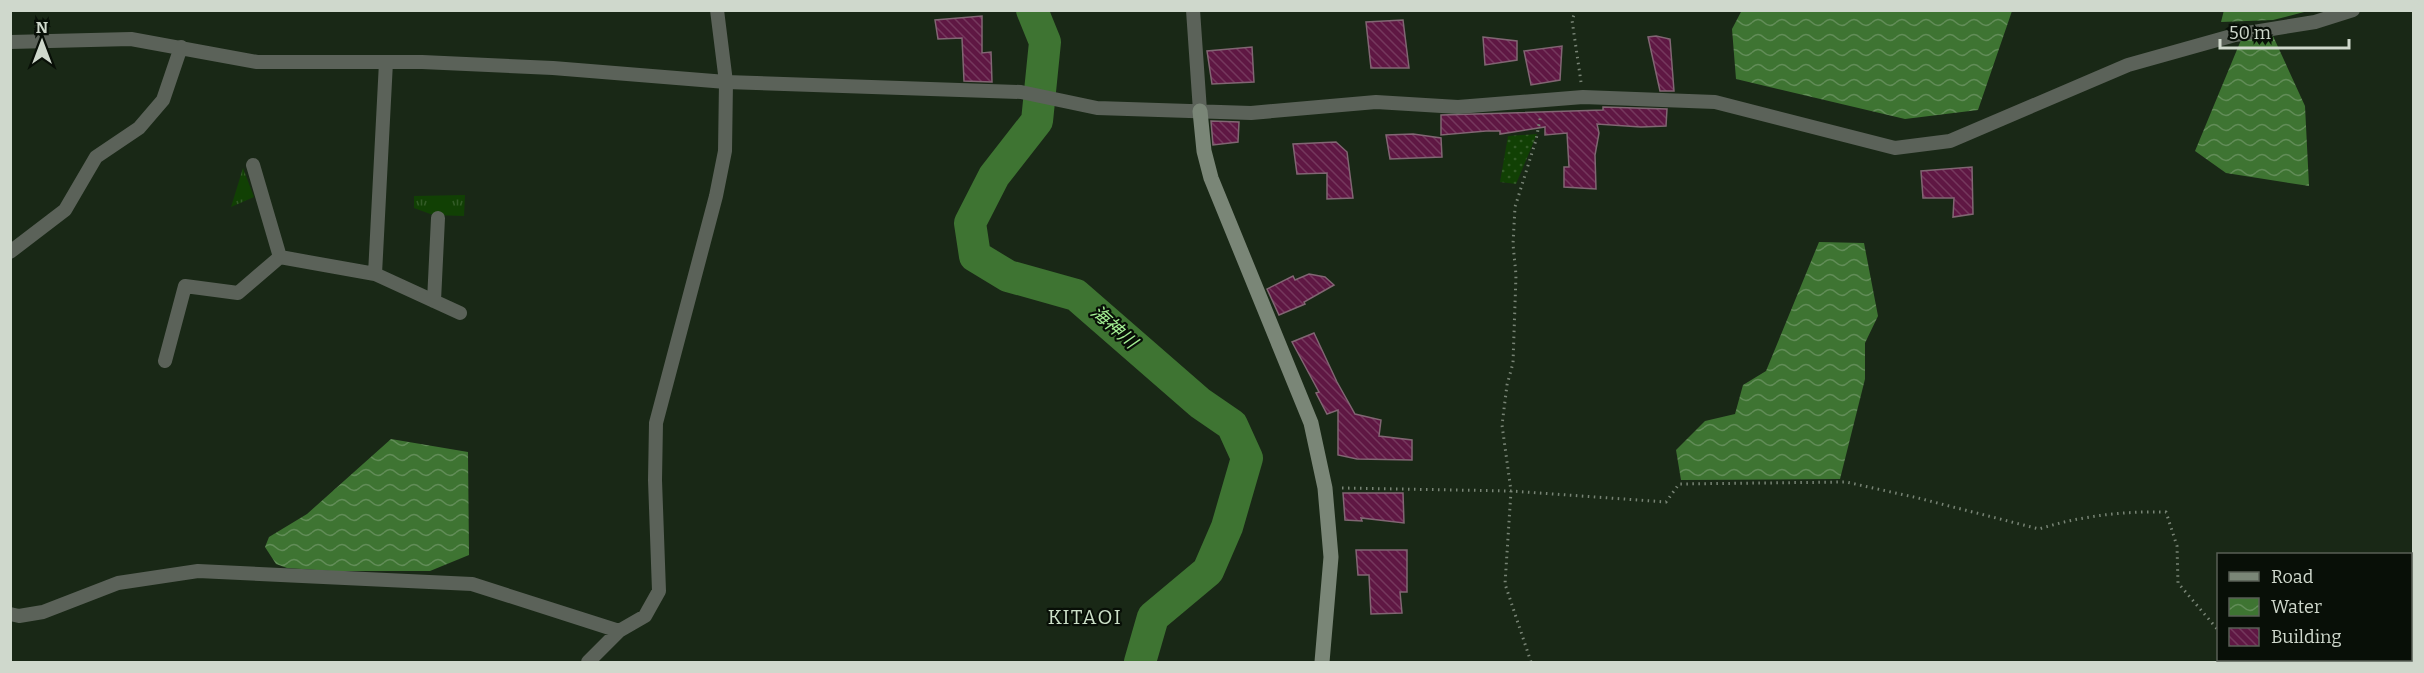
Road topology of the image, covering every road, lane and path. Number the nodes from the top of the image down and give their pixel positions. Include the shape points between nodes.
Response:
1 (717, 10) edge
2 (1193, 10) edge
3 (1576, 10) edge
4 (2353, 10) edge
5 (10, 42) edge
6 (181, 47) junction
7 (386, 62) junction
8 (726, 82) junction
9 (1583, 97) junction
10 (1543, 101) junction
11 (1200, 111) junction
12 (253, 165) dead end
13 (438, 218) dead end
14 (10, 252) edge
15 (280, 257) junction
16 (375, 274) junction
17 (434, 302) junction
18 (460, 313) dead end
19 (165, 361) dead end
20 (1325, 488) junction
21 (1510, 490) junction
22 (10, 614) edge
23 (2217, 629) edge
24 (619, 631) junction
25 (588, 663) edge
26 (1322, 663) edge
27 (1531, 663) edge

1 - 8 street
2 - 11 street
3 - 9 path via 1572,20
4 - 9 street via 2315,22 2235,35 2127,65 1950,141 1895,148 1715,102
5 - 6 street via 131,39
6 - 7 street via 257,62
6 - 14 street via 163,100 139,128 96,157 65,210
7 - 8 street via 553,68
7 - 16 street
8 - 11 street via 1021,92 1097,108
8 - 24 street via 724,151 716,196 656,423 659,591 645,616
9 - 10 street
10 - 11 street via 1458,107 1376,102 1251,113
10 - 21 path via 1536,140 1515,207 1513,363 1502,425
11 - 20 street via 1211,178 1311,423
12 - 15 street
13 - 17 street
15 - 16 street
15 - 19 street via 238,293 185,286
16 - 17 street
17 - 18 street
20 - 21 path
20 - 26 street via 1331,557
21 - 23 path via 1666,502 1679,484 1846,482 2039,529 2125,511 2166,512 2177,546 2178,583
21 - 27 path via 1505,584
22 - 24 street via 43,612 117,583 198,571 472,585
24 - 25 street

